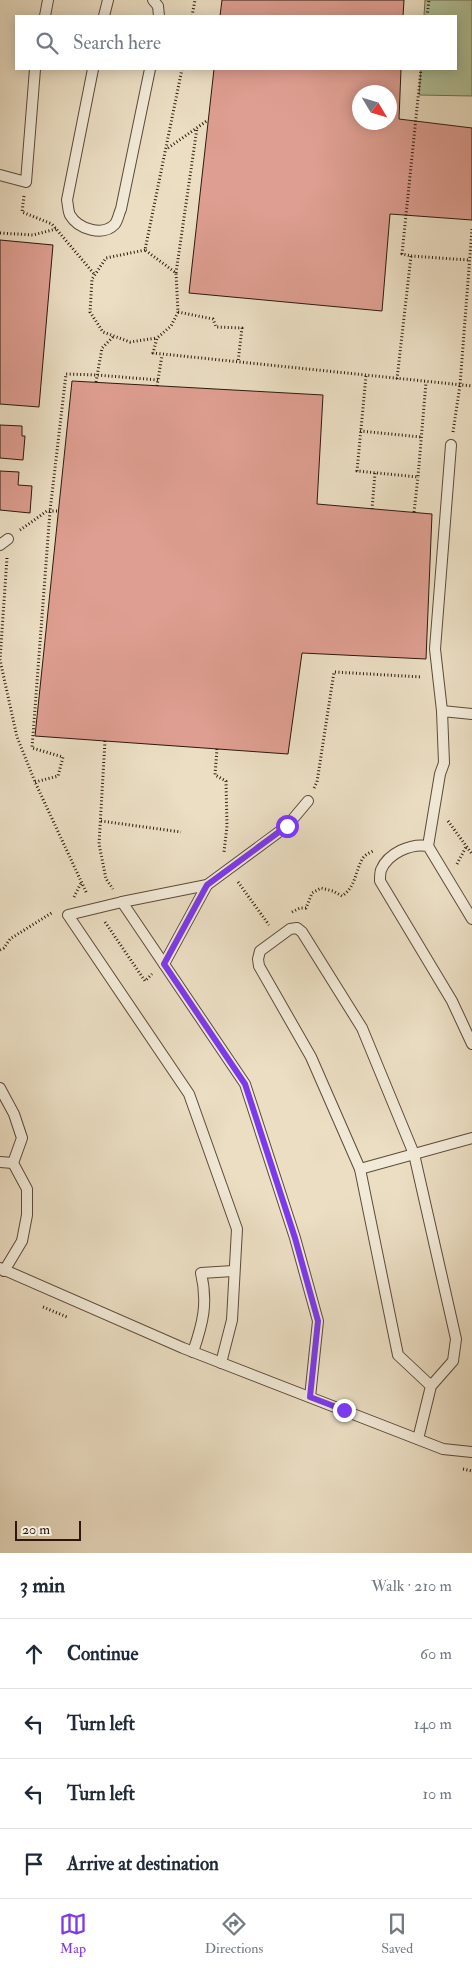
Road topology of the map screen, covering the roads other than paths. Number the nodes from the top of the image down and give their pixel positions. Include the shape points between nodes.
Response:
1 (48, 0) edge
2 (108, 0) edge
3 (153, 0) edge
4 (45, 15) edge
5 (104, 15) edge
6 (159, 15) edge
7 (35, 70) edge
8 (93, 70) edge
9 (150, 70) edge
10 (0, 175) edge
11 (452, 445) road end
12 (442, 711) junction
13 (472, 714) edge
14 (308, 801) road end
15 (428, 846) junction
16 (207, 885) junction
17 (122, 902) junction
18 (472, 919) edge
19 (164, 964) junction
20 (472, 1044) edge
21 (0, 1088) edge
22 (472, 1138) edge
23 (414, 1154) junction
24 (0, 1162) edge
25 (13, 1163) junction
26 (360, 1169) junction
27 (2, 1269) edge
28 (233, 1271) junction
29 (193, 1352) junction
30 (221, 1363) junction
31 (431, 1386) junction
32 (310, 1397) junction
33 (418, 1439) junction
34 (472, 1452) edge

1 - 4 lane
2 - 5 lane
3 - 6 lane
7 - 10 lane via 26,182
8 - 9 lane via 66,200 70,215 81,226 99,231 115,223 121,209
11 - 12 lane via 435,649
12 - 13 lane
12 - 15 lane via 444,763
14 - 16 lane via 287,826
15 - 18 lane
15 - 20 lane via 417,844 389,858 381,870 380,881 452,1001
16 - 17 lane
16 - 19 lane
17 - 19 lane
17 - 28 lane via 68,915 189,1094 237,1229
19 - 32 lane via 245,1084 318,1321
21 - 25 lane via 22,1138
22 - 23 lane
23 - 26 lane
23 - 26 lane via 362,1028 302,932 298,928 290,929 260,952 259,966 311,1056
23 - 31 lane via 456,1338 453,1361
24 - 25 lane
25 - 27 lane via 27,1189 27,1215 22,1240
26 - 31 lane via 398,1355
27 - 29 lane
28 - 29 lane via 201,1273 205,1291 204,1311
28 - 30 lane via 232,1320
29 - 30 lane
30 - 32 lane
31 - 33 lane
32 - 33 lane
33 - 34 lane via 444,1449

